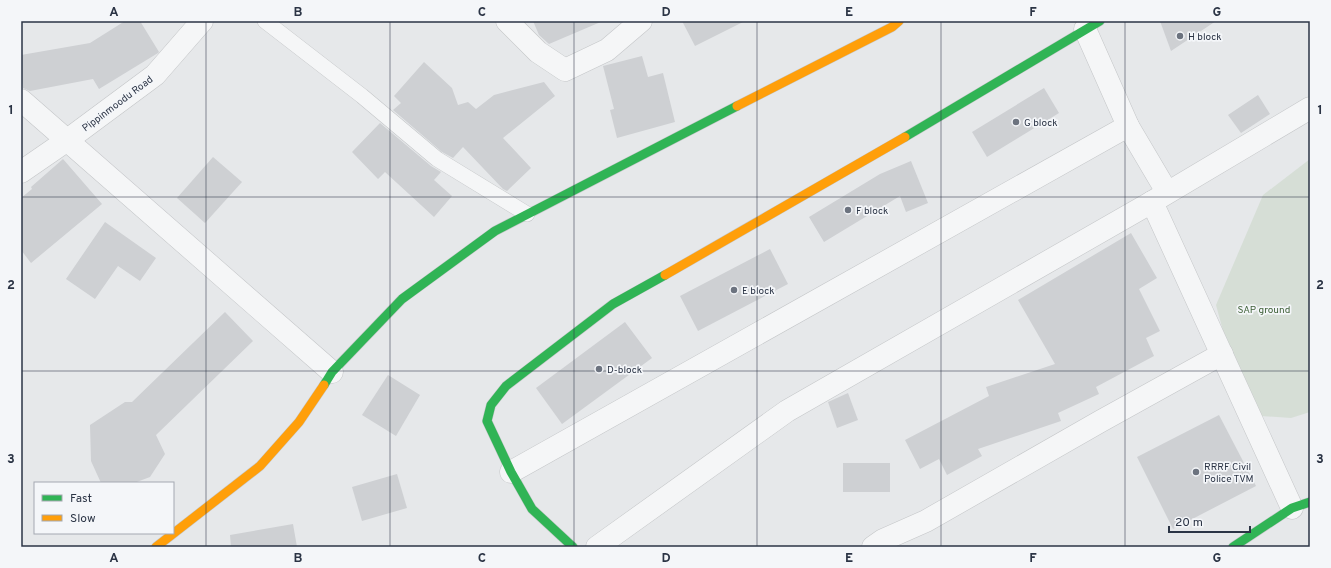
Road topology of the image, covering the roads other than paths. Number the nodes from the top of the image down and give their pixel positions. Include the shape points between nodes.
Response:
1 (202, 21) edge
2 (265, 21) edge
3 (507, 21) edge
4 (641, 21) edge
5 (899, 21) edge
6 (1092, 25) edge
7 (21, 100) edge
8 (1310, 108) edge
9 (1128, 126) junction
10 (66, 141) junction
11 (21, 172) edge
12 (1160, 197) junction
13 (527, 214) junction
14 (1222, 354) junction
15 (332, 372) junction
16 (511, 472) junction
17 (1301, 505) edge
18 (174, 533) edge
19 (173, 534) edge
20 (156, 547) edge
21 (574, 547) edge
22 (597, 547) edge
23 (873, 547) edge
24 (1233, 547) edge

1 - 10 street, Pippinmoodu Road via 155,75
2 - 13 lane via 362,96 437,159
3 - 4 street via 538,52 565,70 607,50
5 - 13 street
6 - 9 street
6 - 16 street via 966,102 613,304 506,386 491,405 487,421
7 - 10 street
8 - 12 street
9 - 12 street
9 - 16 street
10 - 11 street, Pippinmoodu Road
10 - 15 street
12 - 14 street
12 - 22 street via 787,411
13 - 15 street via 495,231 402,299
14 - 17 street
14 - 23 street via 926,521
15 - 18 street via 299,422 260,466
16 - 21 street via 532,509
17 - 24 street
19 - 20 street

